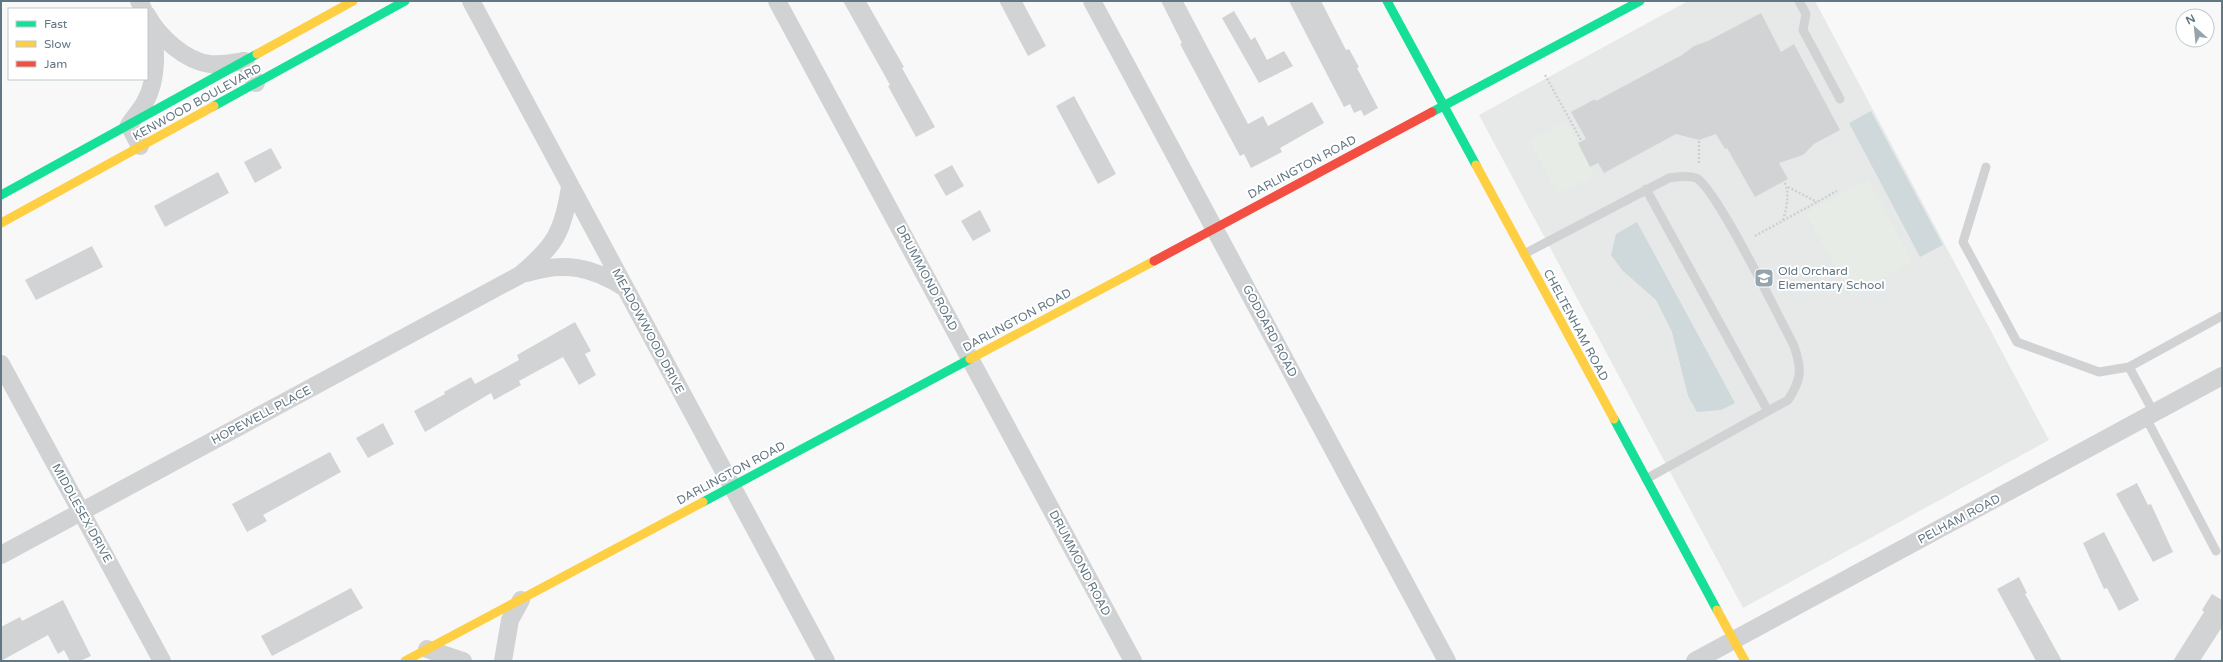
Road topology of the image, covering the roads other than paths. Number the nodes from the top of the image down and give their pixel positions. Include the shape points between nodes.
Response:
1 (353, 1) edge
2 (405, 1) edge
3 (471, 1) edge
4 (777, 1) edge
5 (1092, 1) edge
6 (1387, 1) edge
7 (1640, 1) edge
8 (1799, 1) edge
9 (148, 16) edge
10 (148, 18) edge
11 (244, 61) junction
12 (256, 83) junction
13 (1840, 99) dead end
14 (1444, 105) junction
15 (129, 125) junction
16 (140, 146) junction
17 (1986, 167) dead end
18 (570, 187) junction
19 (1646, 189) junction
20 (1, 195) edge
21 (1, 223) edge
22 (1214, 228) junction
23 (1524, 254) junction
24 (520, 275) junction
25 (625, 288) junction
26 (2222, 316) edge
27 (970, 359) junction
28 (1, 364) edge
29 (2129, 367) junction
30 (2222, 376) edge
31 (1768, 411) junction
32 (2150, 415) junction
33 (1646, 479) junction
34 (732, 486) junction
35 (82, 512) junction
36 (2216, 551) dead end
37 (1, 555) edge
38 (521, 600) junction
39 (1733, 640) junction
40 (427, 649) junction
41 (162, 661) edge
42 (405, 661) edge
43 (463, 661) edge
44 (504, 661) edge
45 (826, 661) edge
46 (1133, 661) edge
47 (1447, 661) edge
48 (1695, 661) edge
49 (1745, 661) edge

1 - 11 street, KENWOOD BOULEVARD
2 - 12 street, KENWOOD BOULEVARD
3 - 18 street, MEADOWWOOD DRIVE
4 - 27 street, DRUMMOND ROAD
5 - 22 street, GODDARD ROAD
6 - 14 street, CHELTENHAM ROAD
7 - 14 street, DARLINGTON ROAD
8 - 13 lane via 1806,14 1802,30
9 - 11 street via 162,36 192,57 208,64 225,65
10 - 15 street via 155,39 152,80 146,102
11 - 12 street
11 - 15 street, KENWOOD BOULEVARD
12 - 16 street, KENWOOD BOULEVARD
14 - 22 street, DARLINGTON ROAD
14 - 23 street, CHELTENHAM ROAD
15 - 16 street
15 - 20 street, KENWOOD BOULEVARD
16 - 21 street, KENWOOD BOULEVARD
17 - 29 lane via 1963,242 2017,342 2099,372
18 - 24 street, HOPEWELL PLACE via 563,224 554,242 541,258
18 - 25 street, MEADOWWOOD DRIVE
19 - 23 lane
19 - 31 lane
19 - 31 lane via 1668,178 1685,176 1696,179 1717,202 1794,346 1800,362 1800,377 1788,400
22 - 27 street, DARLINGTON ROAD
22 - 47 street, GODDARD ROAD
23 - 33 street, CHELTENHAM ROAD
24 - 25 street, HOPEWELL PLACE via 545,267 567,266 608,277
24 - 35 street, HOPEWELL PLACE
25 - 34 street, MEADOWWOOD DRIVE
26 - 29 lane
27 - 34 street, DARLINGTON ROAD
27 - 46 street, DRUMMOND ROAD
28 - 35 street, MIDDLESEX DRIVE
29 - 32 lane
30 - 32 street, PELHAM ROAD
31 - 33 lane
32 - 36 lane
32 - 39 street, PELHAM ROAD
33 - 39 street, CHELTENHAM ROAD
34 - 38 street, DARLINGTON ROAD
34 - 45 street, MEADOWWOOD DRIVE
35 - 37 street, HOPEWELL PLACE
35 - 41 street, MIDDLESEX DRIVE
38 - 40 street, DARLINGTON ROAD
38 - 44 street via 510,620
39 - 48 street, PELHAM ROAD
39 - 49 street, CHELTENHAM ROAD
40 - 42 street, DARLINGTON ROAD
40 - 43 street

